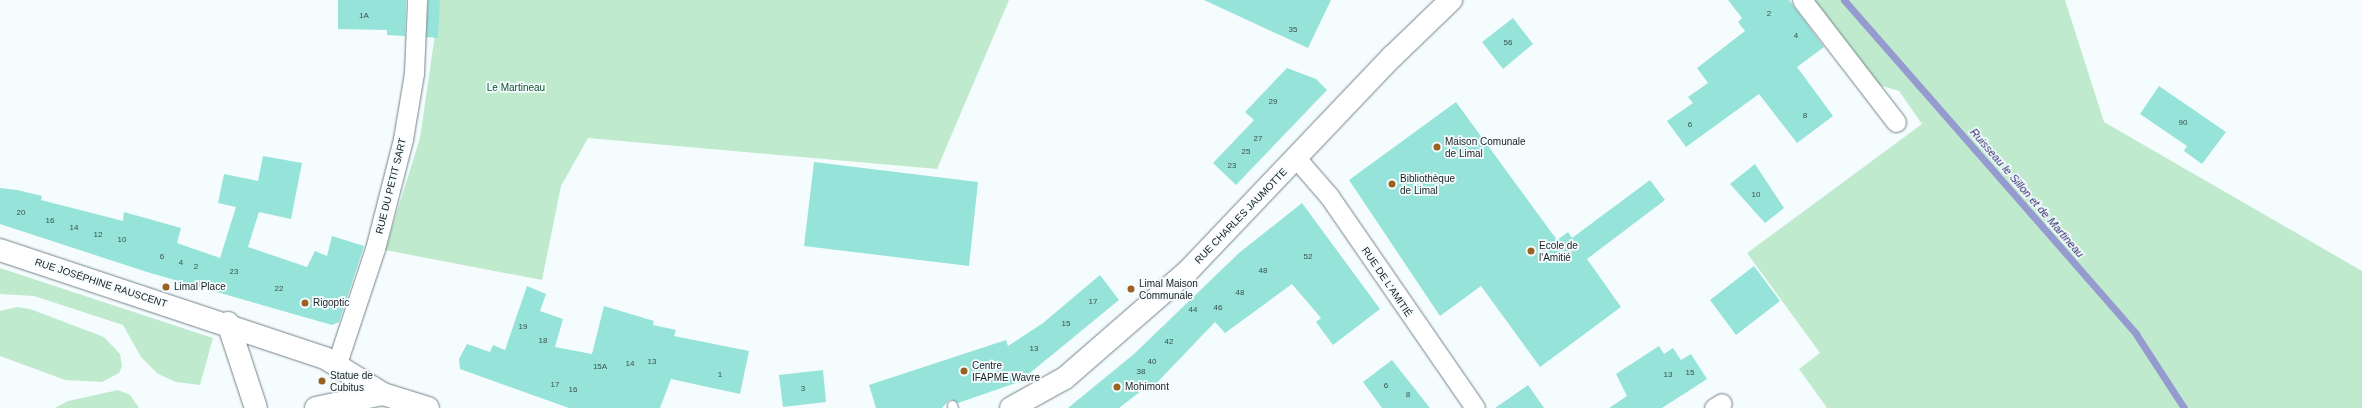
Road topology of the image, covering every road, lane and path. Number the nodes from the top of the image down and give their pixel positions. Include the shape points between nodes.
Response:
1 (417, 0) edge
2 (1451, 0) edge
3 (1802, 0) edge
4 (1896, 122) dead end
5 (1296, 158) junction
6 (0, 250) edge
7 (228, 323) junction
8 (336, 366) junction
9 (383, 394) junction
10 (256, 408) edge
11 (316, 408) edge
12 (428, 408) edge
13 (1011, 408) edge
14 (1475, 408) edge

1 - 8 street, RUE DU PETIT SART via 414,73 403,139 375,249
2 - 5 main road, RUE CHARLES JAUMOTTE
3 - 4 street
5 - 13 main road, RUE CHARLES JAUMOTTE via 1186,273 1108,344 1065,378
5 - 14 street, RUE DE L'AMITIÉ via 1329,196
6 - 7 main road, RUE JOSÉPHINE RAUSCENT
7 - 8 main road, RUE JOSÉPHINE RAUSCENT via 325,358
7 - 10 main road
8 - 9 main road, RUE JOSÉPHINE RAUSCENT
9 - 11 main road
9 - 12 main road, RUE JOSÉPHINE RAUSCENT

